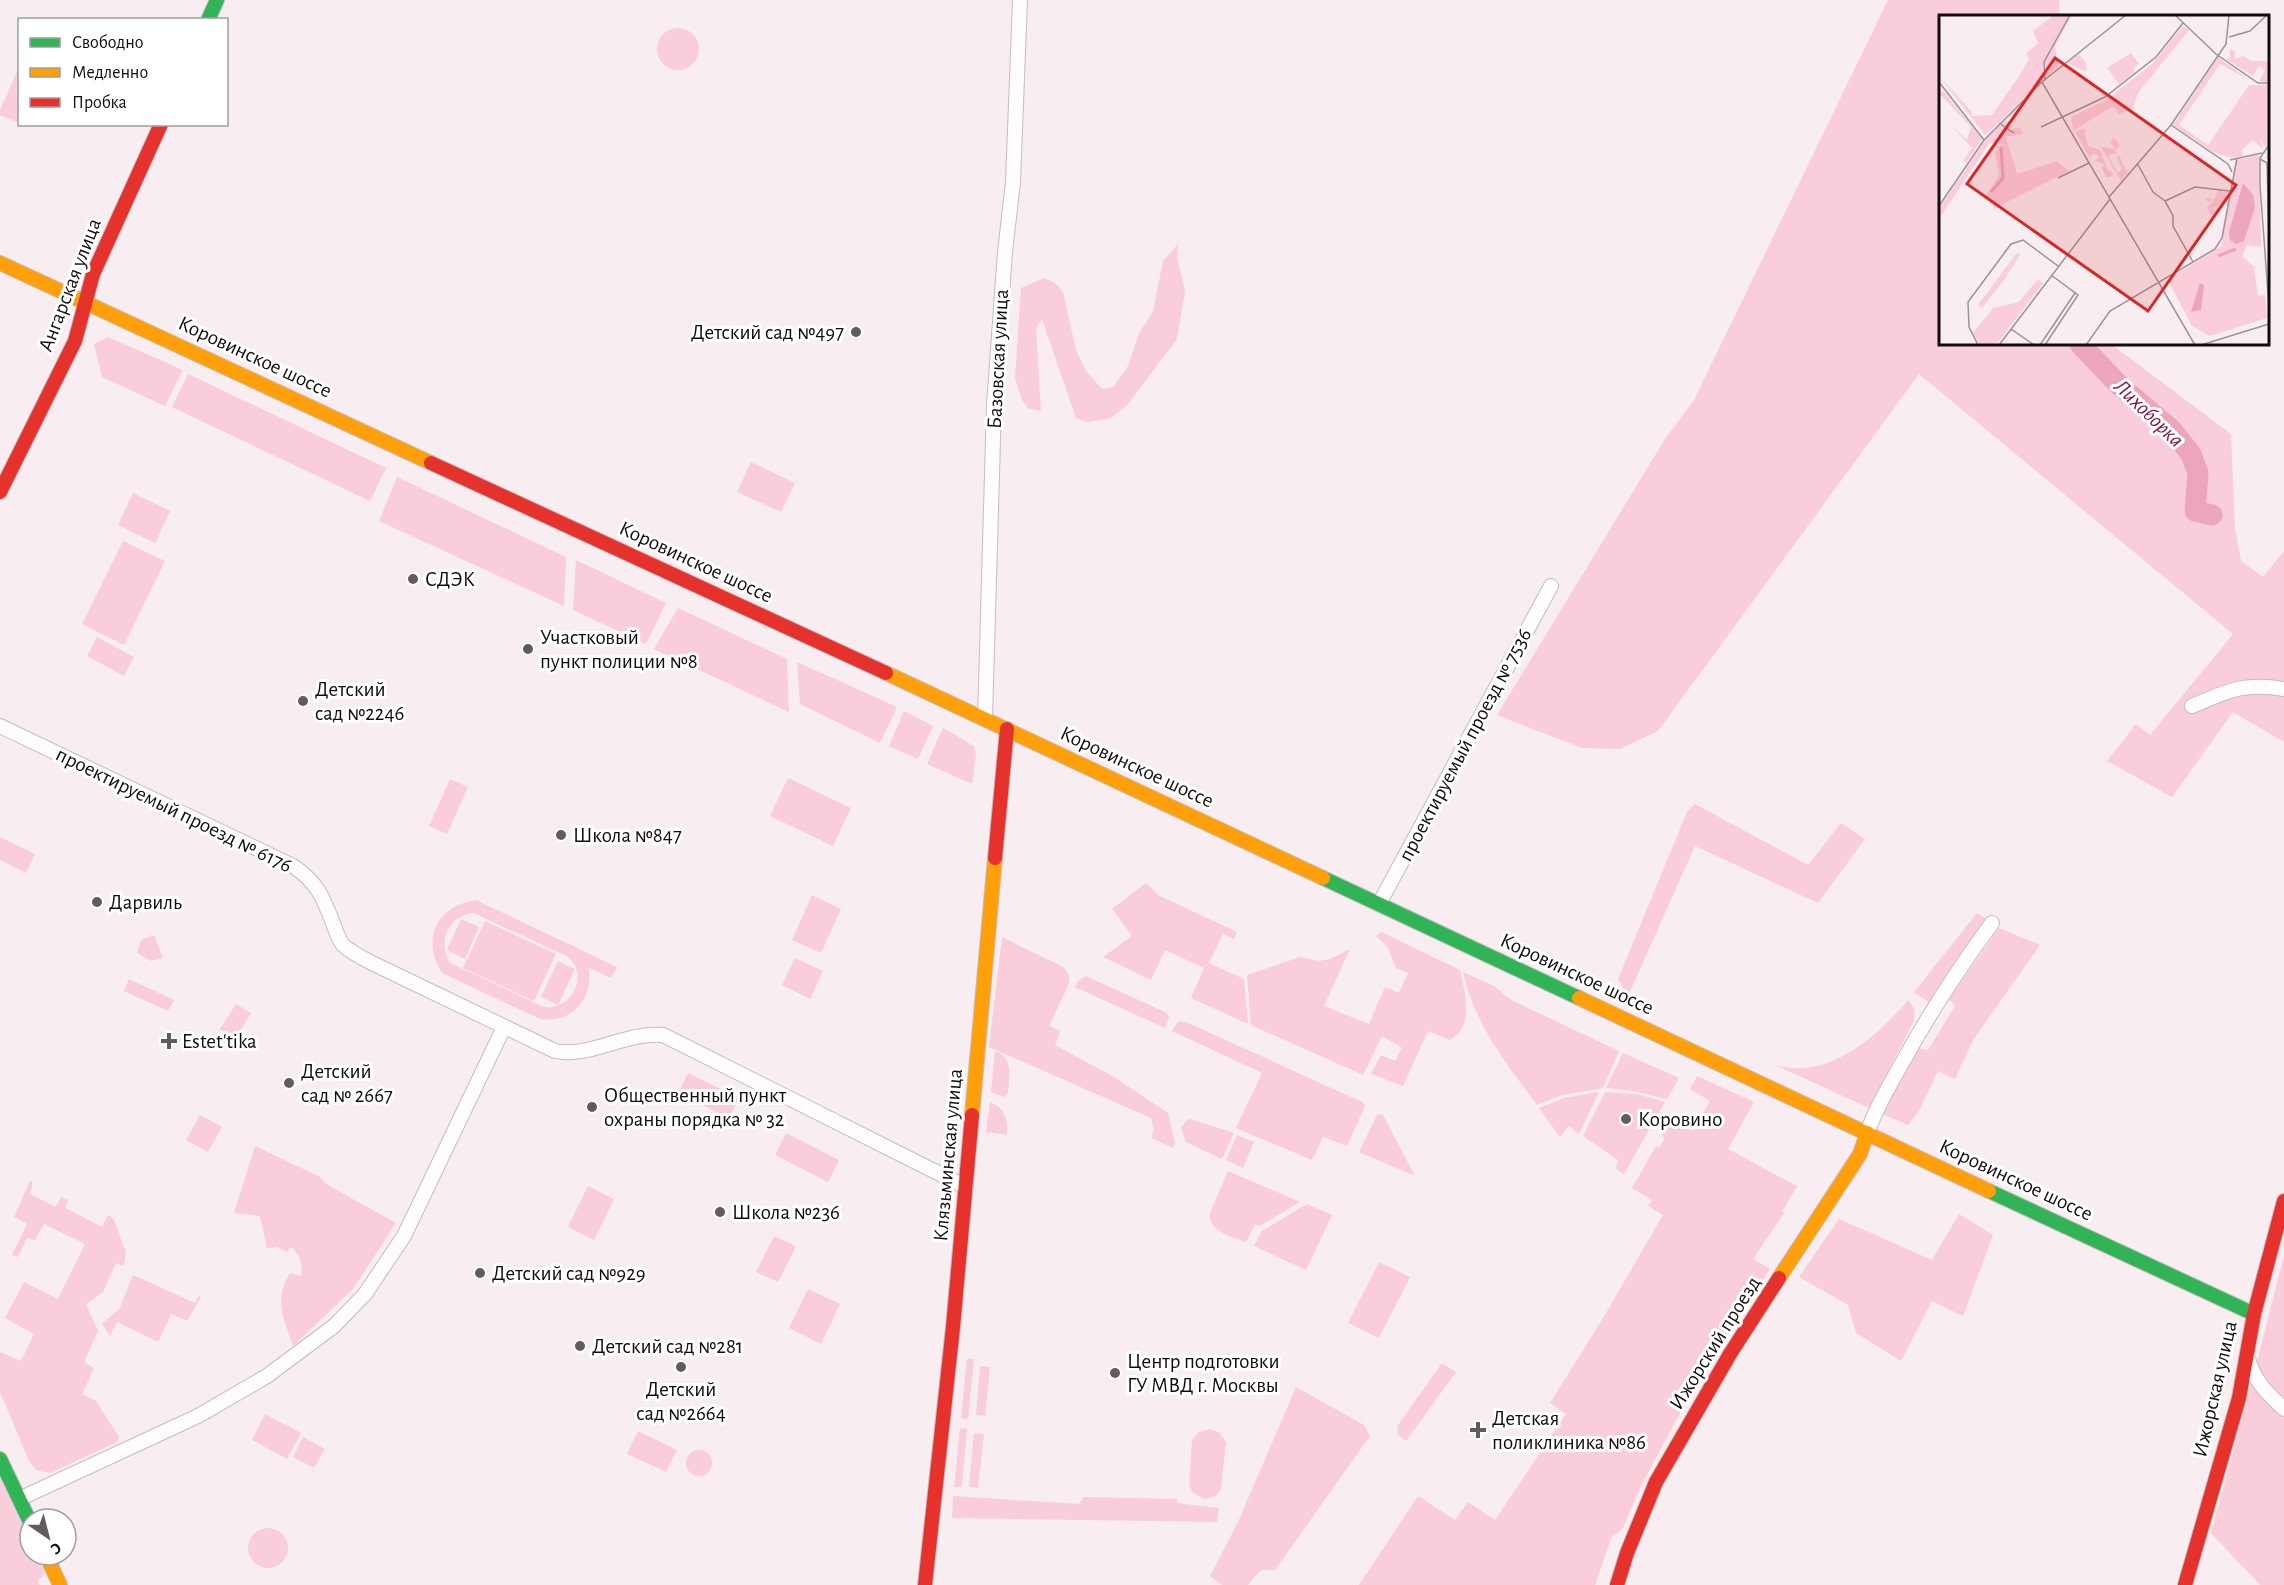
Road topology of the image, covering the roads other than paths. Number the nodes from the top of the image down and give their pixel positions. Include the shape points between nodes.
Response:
1 (217, 0) edge
2 (1020, 0) edge
3 (209, 18) edge
4 (160, 126) edge
5 (0, 263) edge
6 (84, 302) junction
7 (0, 492) edge
8 (1551, 586) dead end
9 (2284, 689) edge
10 (2192, 706) dead end
11 (985, 719) junction
12 (0, 726) edge
13 (1007, 729) junction
14 (1379, 904) junction
15 (1992, 923) dead end
16 (504, 1027) junction
17 (1867, 1133) junction
18 (966, 1187) junction
19 (2284, 1202) edge
20 (2254, 1314) junction
21 (2248, 1356) junction
22 (2284, 1409) edge
23 (0, 1459) edge
24 (19, 1499) junction
25 (23, 1507) edge
26 (52, 1567) edge
27 (60, 1585) edge
28 (925, 1585) edge
29 (1617, 1585) edge
30 (2185, 1585) edge

1 - 3 main road
2 - 11 street, Базовская улица via 1013,182 994,405
4 - 6 main road, Ангарская улица
5 - 6 main road, Коровинское шоссе
6 - 7 main road, Ангарская улица via 75,341
6 - 11 main road, Коровинское шоссе
8 - 14 street, проектируемый проезд № 7536
9 - 10 street via 2243,687
11 - 13 main road, Коровинское шоссе
12 - 16 street, проектируемый проезд № 6176 via 293,866 318,888 342,944 351,951
13 - 14 main road, Коровинское шоссе
13 - 18 main road, Клязьминская улица
14 - 17 main road, Коровинское шоссе
15 - 17 street via 1924,1022
16 - 18 street, проектируемый проезд № 6176 via 564,1053 635,1036 663,1035
16 - 24 street via 404,1236 365,1294 334,1326 267,1376 198,1416
17 - 20 main road, Коровинское шоссе
17 - 29 main road, Ижорский проезд via 1860,1154 1730,1354 1656,1482
18 - 28 main road, Клязьминская улица
19 - 20 main road, Ижорская улица
20 - 21 main road, Ижорская улица
21 - 22 street via 2263,1390
21 - 30 main road, Ижорская улица
23 - 24 main road
24 - 25 main road
26 - 27 main road

